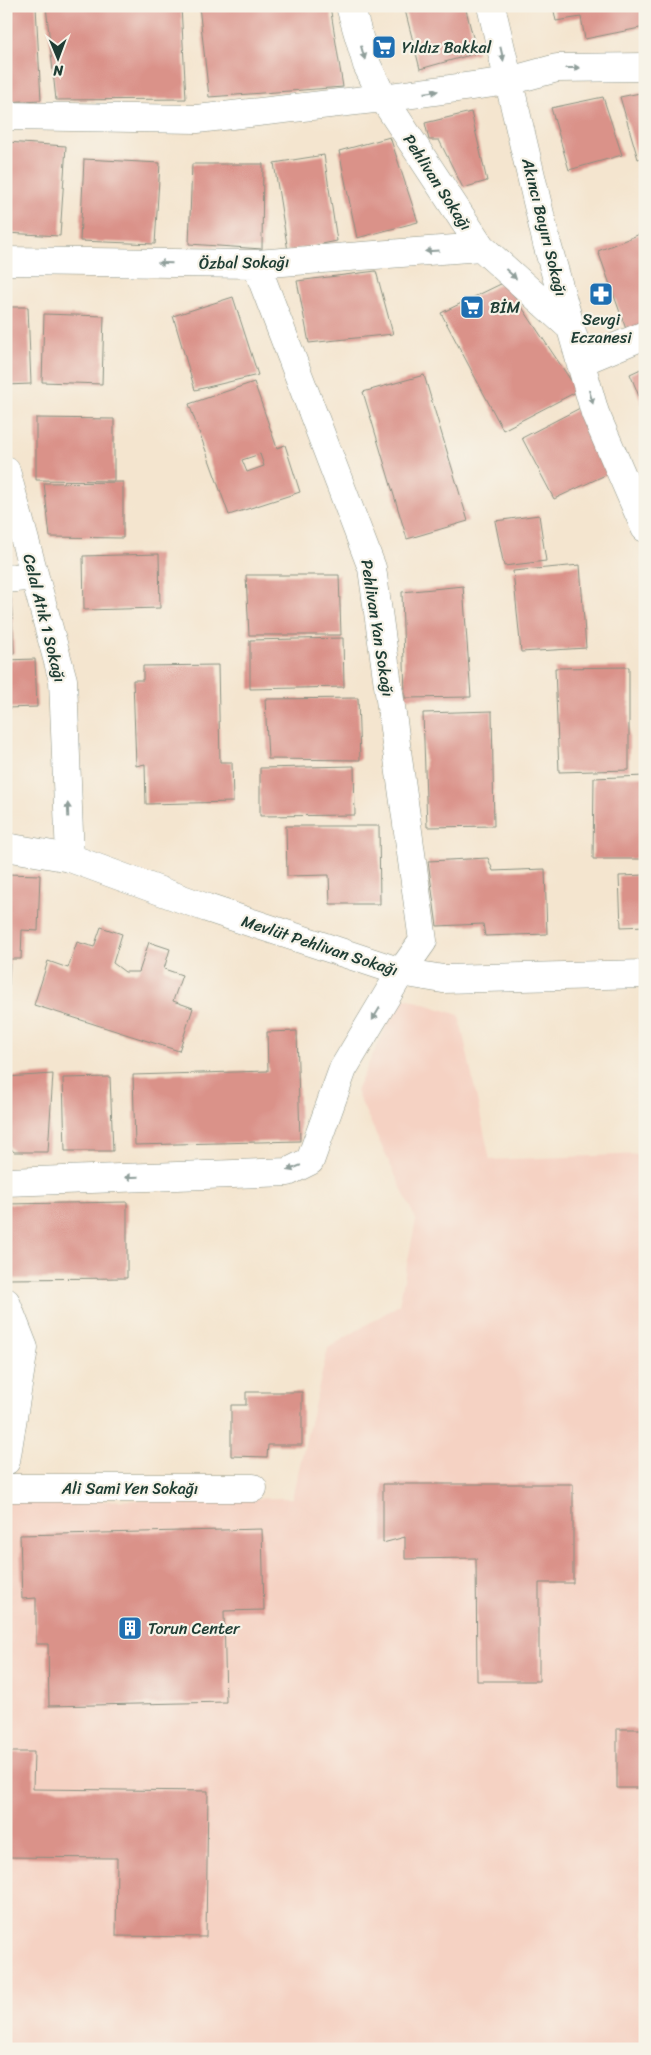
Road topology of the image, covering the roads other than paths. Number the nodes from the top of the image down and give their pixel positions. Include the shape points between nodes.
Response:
1 (350, 6) edge
2 (491, 6) edge
3 (645, 68) edge
4 (509, 81) junction
5 (383, 98) junction
6 (6, 116) edge
7 (481, 247) junction
8 (6, 261) edge
9 (256, 264) junction
10 (571, 328) junction
11 (645, 335) edge
12 (580, 362) junction
13 (6, 471) edge
14 (645, 528) edge
15 (34, 576) junction
16 (6, 579) edge
17 (6, 847) edge
18 (70, 858) junction
19 (401, 972) junction
20 (645, 974) edge
21 (6, 1182) edge
22 (6, 1302) edge
23 (6, 1460) edge
24 (6, 1488) edge
25 (253, 1488) dead end

1 -> 5 street, Pehlivan Sokağı via 367,65
2 -> 4 street, Akıncı Bayırı Sokağı
4 -> 3 street via 557,68
5 -> 4 street
4 - 10 street, Akıncı Bayırı Sokağı via 547,244
5 - 6 street via 198,119
5 - 7 street, Pehlivan Sokağı
7 -> 9 street, Özbal Sokağı
7 -> 10 street, Pehlivan Sokağı
9 -> 8 street, Özbal Sokağı
9 - 19 street, Pehlivan Yan Sokağı via 372,568 424,941
10 - 12 street, Akıncı Bayırı Sokağı
11 - 12 street
12 -> 14 street, Akıncı Bayırı Sokağı via 595,413
13 - 15 street, Celal Atık 1 Sokağı
15 - 16 street
18 -> 15 street, Celal Atık 1 Sokağı via 63,680
17 - 18 street, Mevlüt Pehlivan Sokağı
18 - 19 street, Mevlüt Pehlivan Sokağı via 207,908
19 - 20 street, Mevlüt Pehlivan Sokağı via 443,979
19 -> 21 street, Pehlivan Yan Sokağı via 342,1069 310,1161 288,1172
22 - 23 street via 24,1348
24 - 25 street, Ali Sami Yen Sokağı

